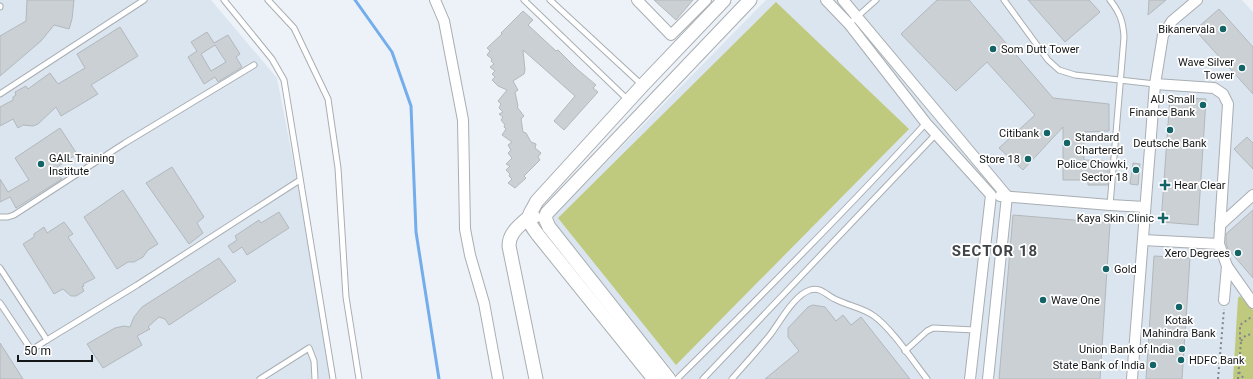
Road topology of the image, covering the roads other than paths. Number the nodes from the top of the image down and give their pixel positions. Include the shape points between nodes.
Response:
1 (144, 0) edge
2 (224, 0) edge
3 (268, 0) edge
4 (436, 0) edge
5 (524, 0) edge
6 (550, 0) edge
7 (637, 0) edge
8 (706, 0) edge
9 (724, 0) edge
10 (750, 0) edge
11 (826, 0) edge
12 (843, 0) edge
13 (876, 0) edge
14 (1004, 0) edge
15 (1110, 0) edge
16 (1197, 0) edge
17 (857, 17) junction
18 (849, 24) junction
19 (254, 65) dead end
20 (1121, 80) junction
21 (1155, 84) junction
22 (642, 86) junction
23 (0, 94) edge
24 (629, 101) junction
25 (926, 123) junction
26 (936, 134) junction
27 (300, 180) junction
28 (1253, 195) edge
29 (990, 196) junction
30 (1007, 196) junction
31 (1110, 205) junction
32 (1145, 207) junction
33 (0, 217) edge
34 (528, 217) junction
35 (545, 218) junction
36 (1220, 225) junction
37 (1143, 240) junction
38 (1219, 244) junction
39 (1227, 266) junction
40 (0, 268) edge
41 (1224, 300) road end
42 (0, 302) edge
43 (1253, 303) edge
44 (975, 330) junction
45 (47, 340) junction
46 (905, 351) junction
47 (260, 379) edge
48 (315, 379) edge
49 (334, 379) edge
50 (359, 379) edge
51 (498, 379) edge
52 (536, 379) edge
53 (654, 379) edge
54 (669, 379) edge
55 (677, 379) edge
56 (703, 379) edge
57 (732, 379) edge
58 (927, 379) edge
59 (970, 379) edge
60 (988, 379) edge
61 (1132, 379) edge

1 - 23 lane
2 - 27 lane via 272,59 284,80
3 - 50 lane via 294,28 328,99 337,164 346,297
4 - 51 street via 444,21 463,120 465,229 484,303
5 - 24 lane
6 - 22 lane
7 - 8 street via 671,35
9 - 22 street
10 - 35 street
11 - 18 street
12 - 17 street
13 - 17 lane
14 - 20 lane via 1048,60 1059,70 1075,75
15 - 20 lane via 1118,10 1123,24
16 - 21 street via 1172,21 1163,35
17 - 18 lane
17 - 30 street
18 - 25 street
19 - 33 lane via 125,143 14,215
20 - 21 lane
20 - 31 lane
21 - 32 street
21 - 36 street via 1214,88 1223,94 1228,104
22 - 24 street
24 - 34 street via 537,201
25 - 26 street
25 - 55 lane via 775,283
26 - 29 street
26 - 56 lane
27 - 45 lane
27 - 49 lane
28 - 36 street
29 - 30 street
29 - 44 street
30 - 31 street
30 - 60 street
31 - 32 street
32 - 37 street
34 - 35 street
34 - 52 street via 510,235 509,246
34 - 53 street via 538,235
35 - 54 street via 549,227
36 - 38 street
37 - 38 street
37 - 61 street
38 - 39 street
39 - 41 street
39 - 43 street
40 - 45 lane
42 - 45 lane via 30,348 34,349
44 - 46 lane via 933,328
44 - 59 street
46 - 57 lane via 884,325 873,316 817,289 810,290 802,294 784,313 771,334
46 - 58 lane
47 - 48 lane via 309,348 314,360

